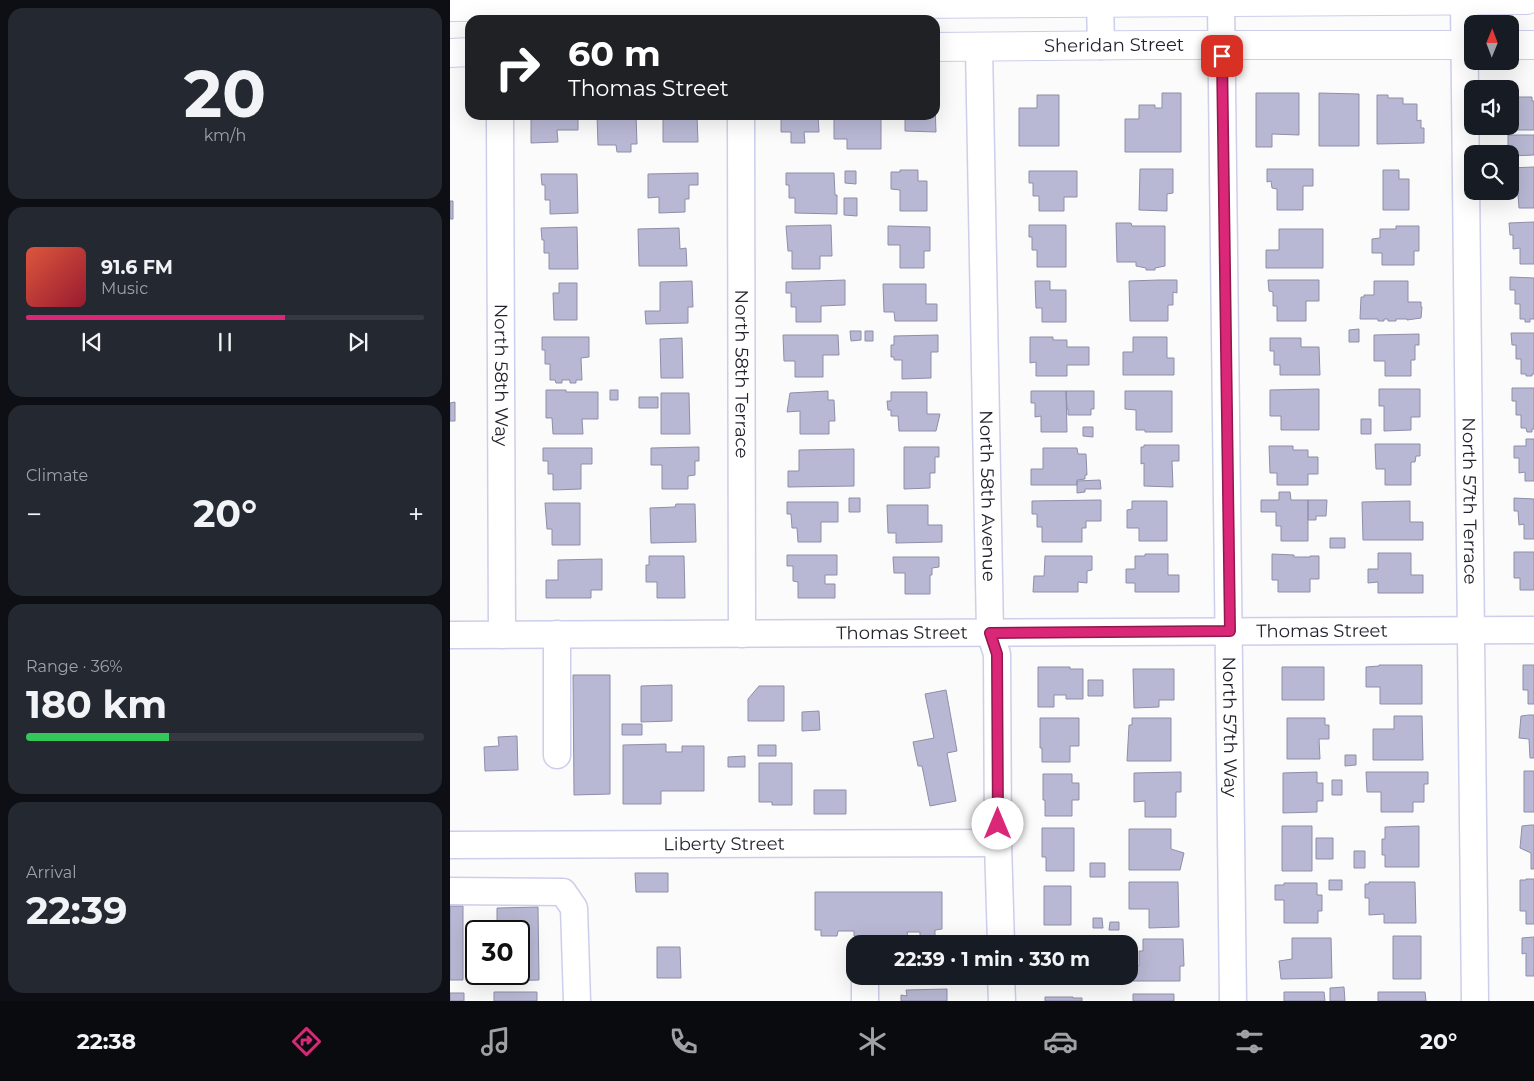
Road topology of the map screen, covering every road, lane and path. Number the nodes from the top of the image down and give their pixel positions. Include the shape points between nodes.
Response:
1 (1527, 0) edge
2 (1464, 1) edge
3 (1100, 2) edge
4 (1222, 3) junction
5 (450, 7) edge
6 (741, 13) edge
7 (1465, 15) edge
8 (1222, 45) junction
9 (1464, 45) edge
10 (1519, 45) edge
11 (1534, 45) edge
12 (1101, 46) junction
13 (940, 47) edge
14 (979, 47) junction
15 (465, 52) edge
16 (450, 53) edge
17 (1468, 70) edge
18 (500, 120) edge
19 (741, 120) edge
20 (1471, 630) junction
21 (1534, 630) edge
22 (1230, 631) junction
23 (990, 633) junction
24 (557, 634) junction
25 (742, 634) junction
26 (450, 635) edge
27 (502, 635) junction
28 (557, 754) dead end
29 (998, 843) junction
30 (450, 845) edge
31 (450, 891) edge
32 (1000, 935) edge
33 (865, 985) edge
34 (1001, 985) edge
35 (576, 1001) edge
36 (865, 1001) edge
37 (1002, 1001) edge
38 (1233, 1001) edge
39 (1475, 1001) edge

1 - 2 main road
2 - 4 main road
2 - 7 street, North 57th Terrace
3 - 4 main road
3 - 6 main road
3 - 12 street
4 - 8 street, North 57th Way
5 - 6 main road
8 - 9 main road, Sheridan Street
8 - 12 main road, Sheridan Street
8 - 22 street, North 57th Way
10 - 11 main road
12 - 14 main road, Sheridan Street
13 - 14 main road, Sheridan Street
14 - 23 street, North 58th Avenue
15 - 16 main road
17 - 20 street, North 57th Terrace
18 - 27 street, North 58th Way
19 - 25 street, North 58th Terrace
20 - 21 street, Thomas Street
20 - 22 street, Thomas Street
20 - 39 street, North 57th Terrace
22 - 23 street, Thomas Street
22 - 38 street, North 57th Way
23 - 25 street, Thomas Street
23 - 29 street, North 58th Avenue via 997,654
24 - 25 street, Thomas Street
24 - 27 street, Thomas Street
24 - 28 street
26 - 27 street, Thomas Street
29 - 30 street, Liberty Street
29 - 32 street, North 58th Avenue
31 - 35 street via 563,892 574,908
33 - 36 street
34 - 37 street

